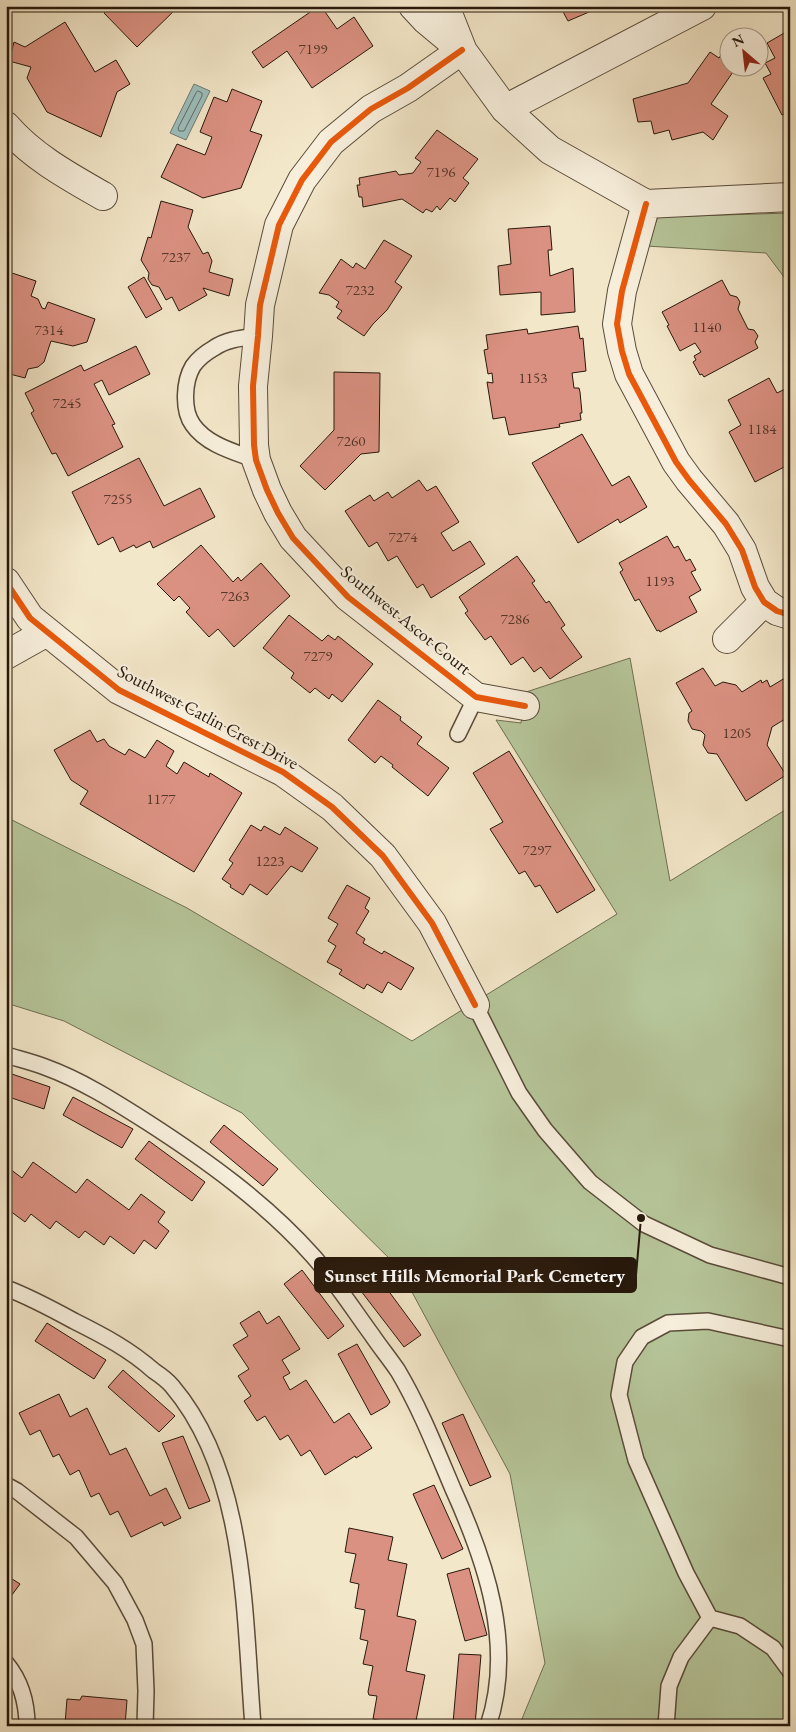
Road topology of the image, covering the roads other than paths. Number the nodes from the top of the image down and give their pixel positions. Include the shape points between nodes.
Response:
1 (413, 6) edge
2 (445, 6) edge
3 (702, 6) edge
4 (462, 50) junction
5 (505, 109) junction
6 (6, 126) edge
7 (103, 196) dead end
8 (790, 197) edge
9 (646, 204) junction
10 (258, 336) junction
11 (256, 460) junction
12 (6, 582) edge
13 (764, 602) junction
14 (790, 615) edge
15 (47, 632) junction
16 (727, 639) dead end
17 (6, 655) edge
18 (476, 697) junction
19 (525, 706) dead end
20 (458, 734) dead end
21 (475, 1005) joint
22 (6, 1055) edge
23 (790, 1276) edge
24 (6, 1288) edge
25 (790, 1339) edge
26 (6, 1485) edge
27 (710, 1618) junction
28 (6, 1663) edge
29 (790, 1671) edge
30 (26, 1726) edge
31 (145, 1726) edge
32 (253, 1726) edge
33 (488, 1726) edge
34 (666, 1726) edge

1 - 4 street
2 - 4 street
3 - 5 street
4 - 5 street
4 - 10 street, Southwest Ascot Court via 364,114 331,142 302,180 279,225 260,305
5 - 9 street via 550,150
6 - 7 street via 57,169
8 - 9 street
9 - 13 street via 622,292 617,324 622,351 629,374 676,462 726,524 742,550
10 - 11 street, Southwest Ascot Court via 253,386
10 - 11 lane via 233,340 203,356 193,366 185,391 186,408 192,424 202,435
11 - 18 street, Southwest Ascot Court via 278,513 293,538 348,597
12 - 15 street, Southwest Catlin Crest Drive via 30,618
13 - 14 street
13 - 16 street
15 - 17 street
15 - 21 street, Southwest Catlin Crest Drive via 119,690 283,772 332,807 382,856 432,923
18 - 19 street, Southwest Ascot Court
18 - 20 lane
21 - 23 lane via 519,1094 590,1182 644,1224 710,1254
22 - 33 lane via 46,1067 92,1088 183,1145 276,1218 313,1256 346,1298 397,1370 420,1414 478,1550 491,1593 500,1660 494,1707
24 - 32 lane via 24,1294 134,1354 171,1384 200,1426 221,1475 234,1527 244,1603
25 - 27 lane via 708,1321 668,1323 642,1337 625,1362 619,1395 636,1460 686,1573
26 - 31 lane via 76,1537 115,1583 144,1644
27 - 29 lane via 740,1626 773,1648
27 - 34 lane via 681,1657 669,1686
28 - 30 lane via 15,1673 27,1707

